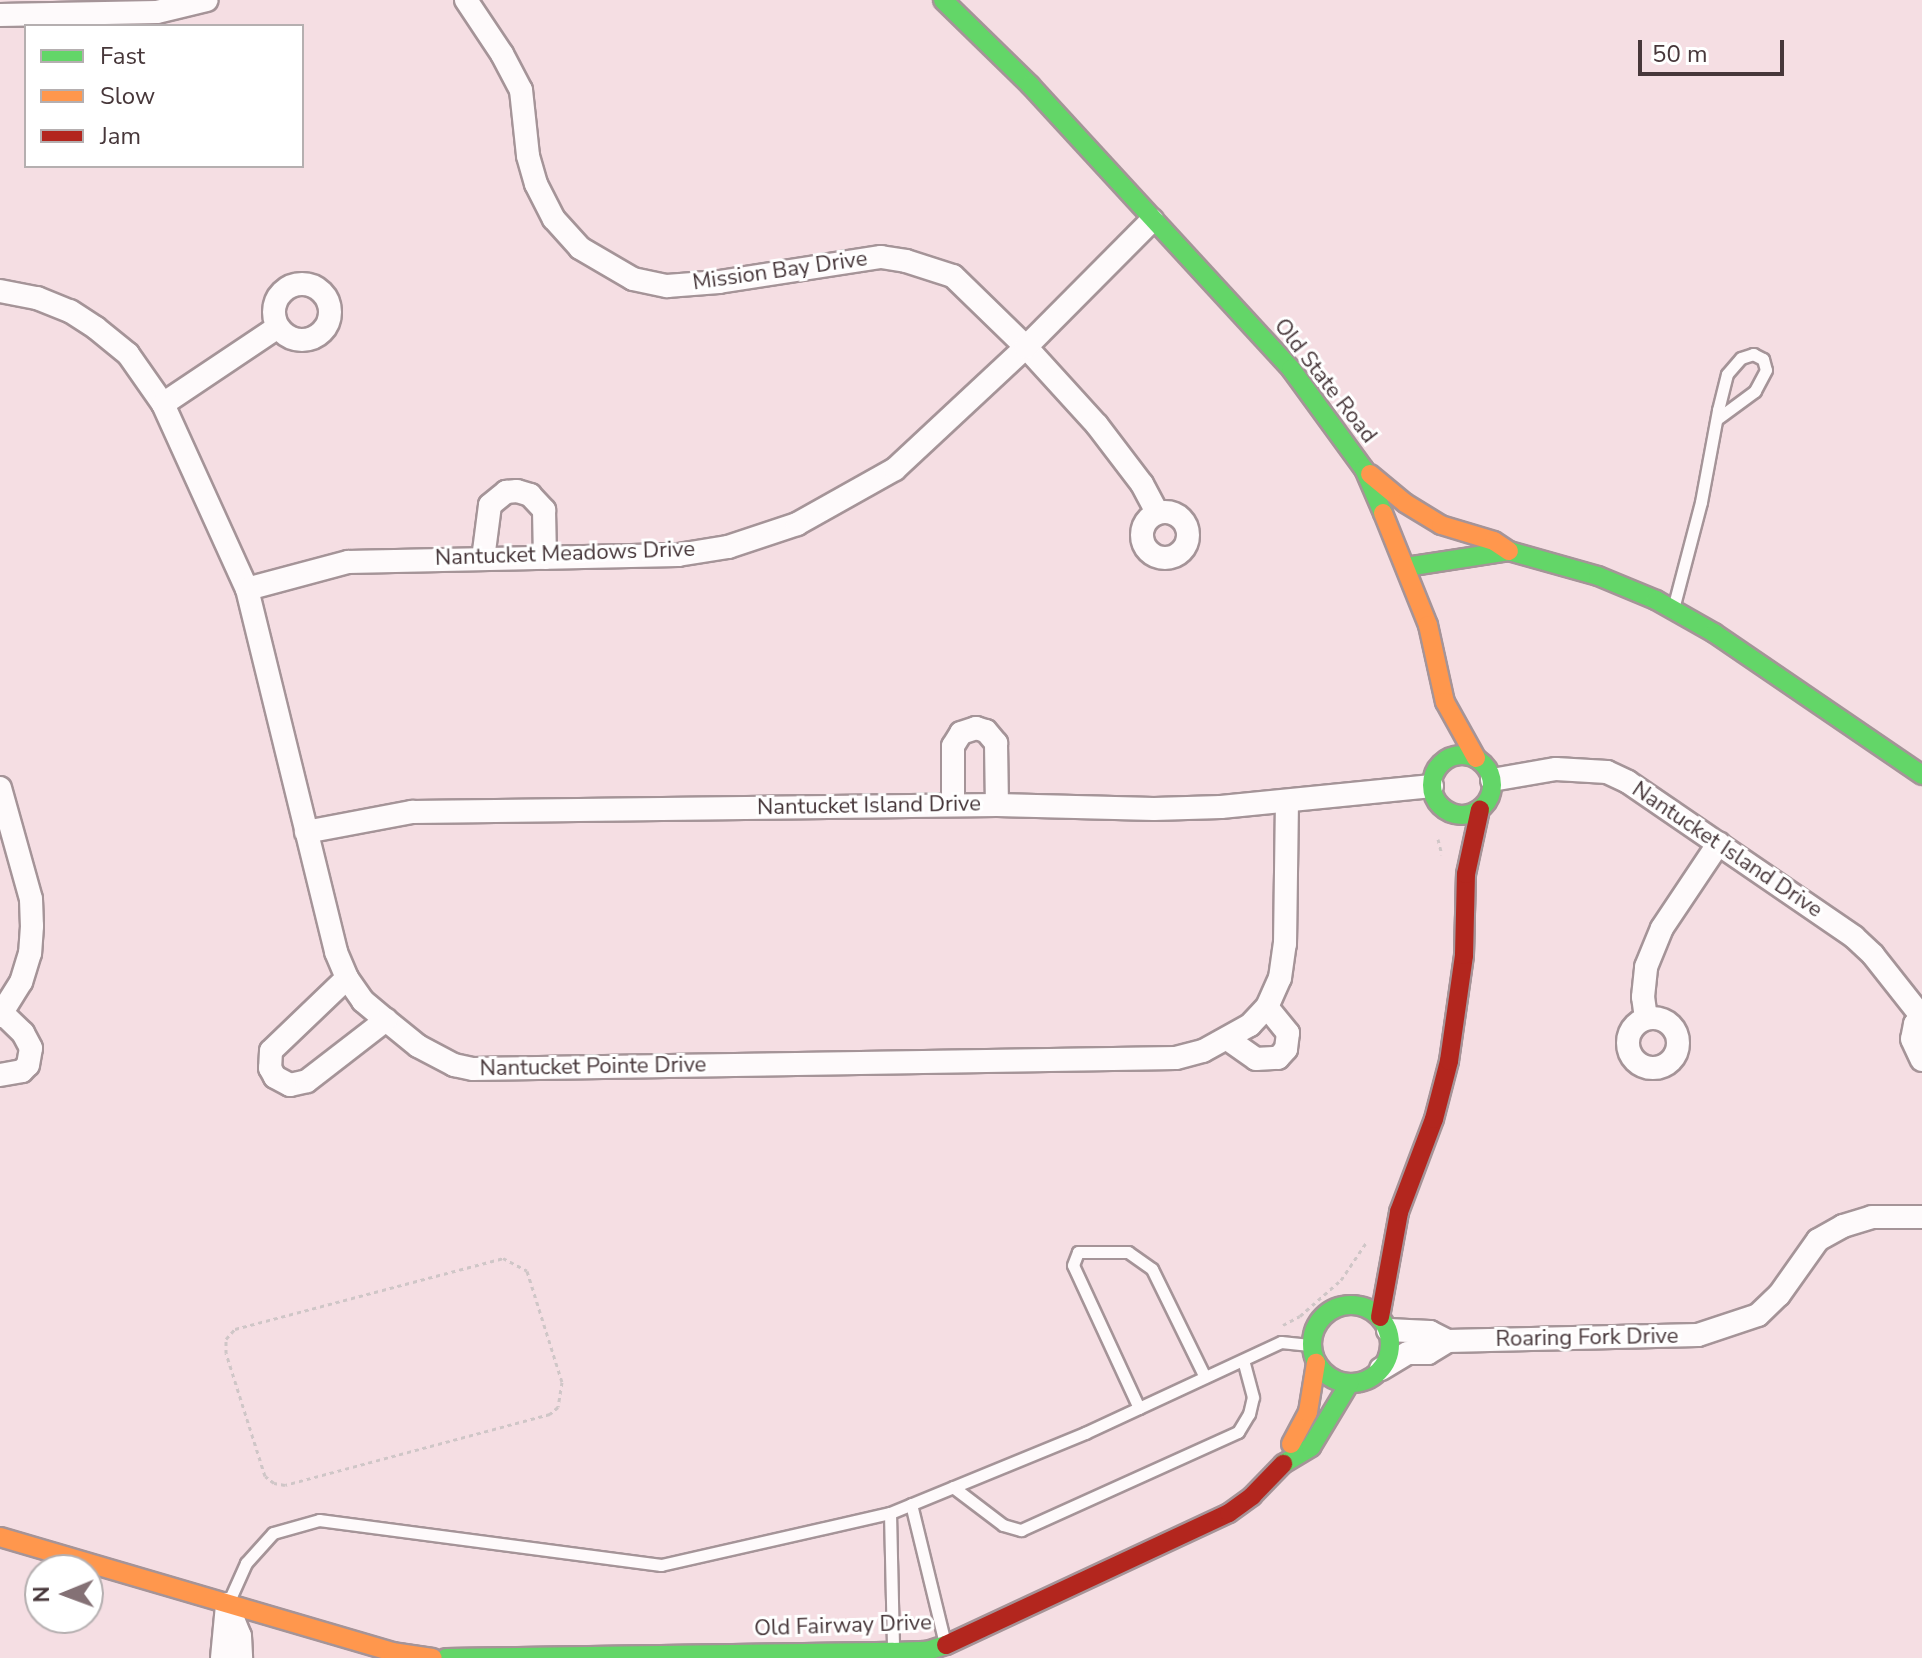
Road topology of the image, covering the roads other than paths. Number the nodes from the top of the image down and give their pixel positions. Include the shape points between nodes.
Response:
1 (207, 0) edge
2 (466, 0) edge
3 (943, 0) edge
4 (0, 15) edge
5 (1152, 220) junction
6 (0, 291) edge
7 (278, 327) dead end
8 (1026, 347) junction
9 (163, 404) junction
10 (1717, 419) junction
11 (1364, 469) junction
12 (1157, 512) dead end
13 (1509, 551) junction
14 (545, 558) junction
15 (483, 559) junction
16 (1406, 567) junction
17 (247, 589) junction
18 (1672, 610) junction
19 (1445, 702) junction
20 (1476, 758) junction
21 (1442, 762) junction
22 (1922, 775) edge
23 (1492, 780) junction
24 (1432, 786) junction
25 (1, 795) edge
26 (1287, 801) junction
27 (953, 805) junction
28 (997, 805) junction
29 (1480, 809) junction
30 (1446, 810) junction
31 (306, 832) junction
32 (1719, 843) junction
33 (1466, 874) junction
34 (347, 978) junction
35 (1267, 1007) junction
36 (1, 1015) edge
37 (1646, 1018) dead end
38 (1922, 1018) edge
39 (386, 1020) junction
40 (1229, 1040) junction
41 (1922, 1060) edge
42 (0, 1075) edge
43 (1399, 1212) junction
44 (1922, 1217) edge
45 (1371, 1256) dead end
46 (1360, 1283) dead end
47 (1353, 1304) junction
48 (1384, 1324) junction
49 (1448, 1341) junction
50 (1314, 1354) junction
51 (1243, 1360) junction
52 (1381, 1369) junction
53 (1205, 1377) junction
54 (1349, 1384) junction
55 (1139, 1408) junction
56 (1288, 1459) junction
57 (953, 1487) junction
58 (911, 1504) junction
59 (890, 1513) junction
60 (0, 1537) edge
61 (227, 1604) junction
62 (933, 1651) edge
63 (893, 1652) junction
64 (222, 1658) edge
65 (241, 1658) edge
66 (433, 1658) edge
67 (446, 1658) edge

1 - 4 street via 157,12
2 - 8 street, Mission Bay Drive via 521,90 528,156 554,219 580,248 606,266 667,286 881,257 906,261 953,276
3 - 5 street, Old State Road via 1030,85
5 - 8 street, Nantucket Meadows Drive
5 - 11 street, Old State Road via 1291,369
6 - 9 street, Nantucket Pointe Drive via 37,298 96,328 128,354
7 - 9 street
8 - 12 street, Mission Bay Drive via 1128,463
8 - 14 street, Nantucket Meadows Drive via 895,469 797,524 728,547 678,555
9 - 17 street, Nantucket Pointe Drive
10 - 10 lane via 1727,374 1735,362 1753,354 1763,359 1766,370 1755,391
10 - 18 lane
11 - 13 street via 1441,525
11 - 16 street, Old State Road
13 - 16 street
13 - 18 street via 1598,576
14 - 15 street, Nantucket Meadows Drive
14 - 15 street via 544,510 530,495 517,491 506,492 490,505
15 - 17 street, Nantucket Meadows Drive via 348,562
16 - 19 street via 1428,625
17 - 31 street, Nantucket Pointe Drive
18 - 22 street
19 - 20 street
19 - 21 street
20 - 21 street via 1458,755
20 - 23 street
21 - 24 street
23 - 29 street via 1489,799
23 - 32 street, Nantucket Island Drive via 1556,769 1607,772
24 - 26 street, Nantucket Island Drive
24 - 30 street
25 - 36 street via 31,899 32,926 21,982
26 - 28 street, Nantucket Island Drive via 1154,809
26 - 35 street, Nantucket Pointe Drive via 1285,944 1280,978
27 - 28 street, Nantucket Island Drive
27 - 28 street via 953,746 961,733 976,728 996,743
27 - 31 street, Nantucket Island Drive via 412,812
29 - 30 street via 1454,814
29 - 33 street
30 - 33 street
31 - 34 street, Nantucket Pointe Drive
32 - 37 street via 1662,928 1646,967
32 - 38 street, Nantucket Island Drive via 1854,937
33 - 43 street via 1464,955 1449,1061
34 - 39 street, Nantucket Pointe Drive
34 - 39 street via 276,1044 269,1059 275,1077 290,1085 307,1081
35 - 40 street, Nantucket Pointe Drive
35 - 40 street via 1288,1033 1286,1049 1278,1058 1256,1059
36 - 42 street via 23,1033 31,1048 22,1071
38 - 41 street, Nantucket Island Drive via 1912,1039
39 - 40 street, Nantucket Pointe Drive via 436,1057 473,1069 1176,1058
43 - 45 street via 1379,1235
43 - 48 street
44 - 49 street, Roaring Fork Drive via 1872,1217 1843,1226 1818,1240 1758,1315 1709,1332 1663,1338
46 - 47 street
47 - 48 street via 1367,1307
47 - 50 street via 1327,1312 1317,1323
48 - 49 street, Roaring Fork Drive via 1430,1332
48 - 52 street via 1390,1347
49 - 52 street, Roaring Fork Drive via 1428,1353 1408,1353
50 - 51 lane via 1281,1342
50 - 54 street via 1325,1374
50 - 56 street, Old Fairway Drive via 1308,1412 1293,1437
51 - 53 lane
51 - 57 lane via 1253,1397 1238,1432 1021,1530 1003,1525
52 - 54 street
53 - 55 lane
53 - 55 lane via 1152,1269 1128,1252 1078,1252 1073,1265
54 - 56 street, Old Fairway Drive via 1311,1447
55 - 57 lane
56 - 62 street, Old Fairway Drive via 1229,1513
57 - 58 lane
58 - 59 lane
58 - 62 lane
59 - 61 lane via 661,1565 319,1520 273,1533 246,1563
59 - 63 lane
60 - 61 street
61 - 64 street
61 - 65 street via 240,1636
61 - 66 street via 392,1652
62 - 63 street, Old Fairway Drive
63 - 67 street, Old Fairway Drive

